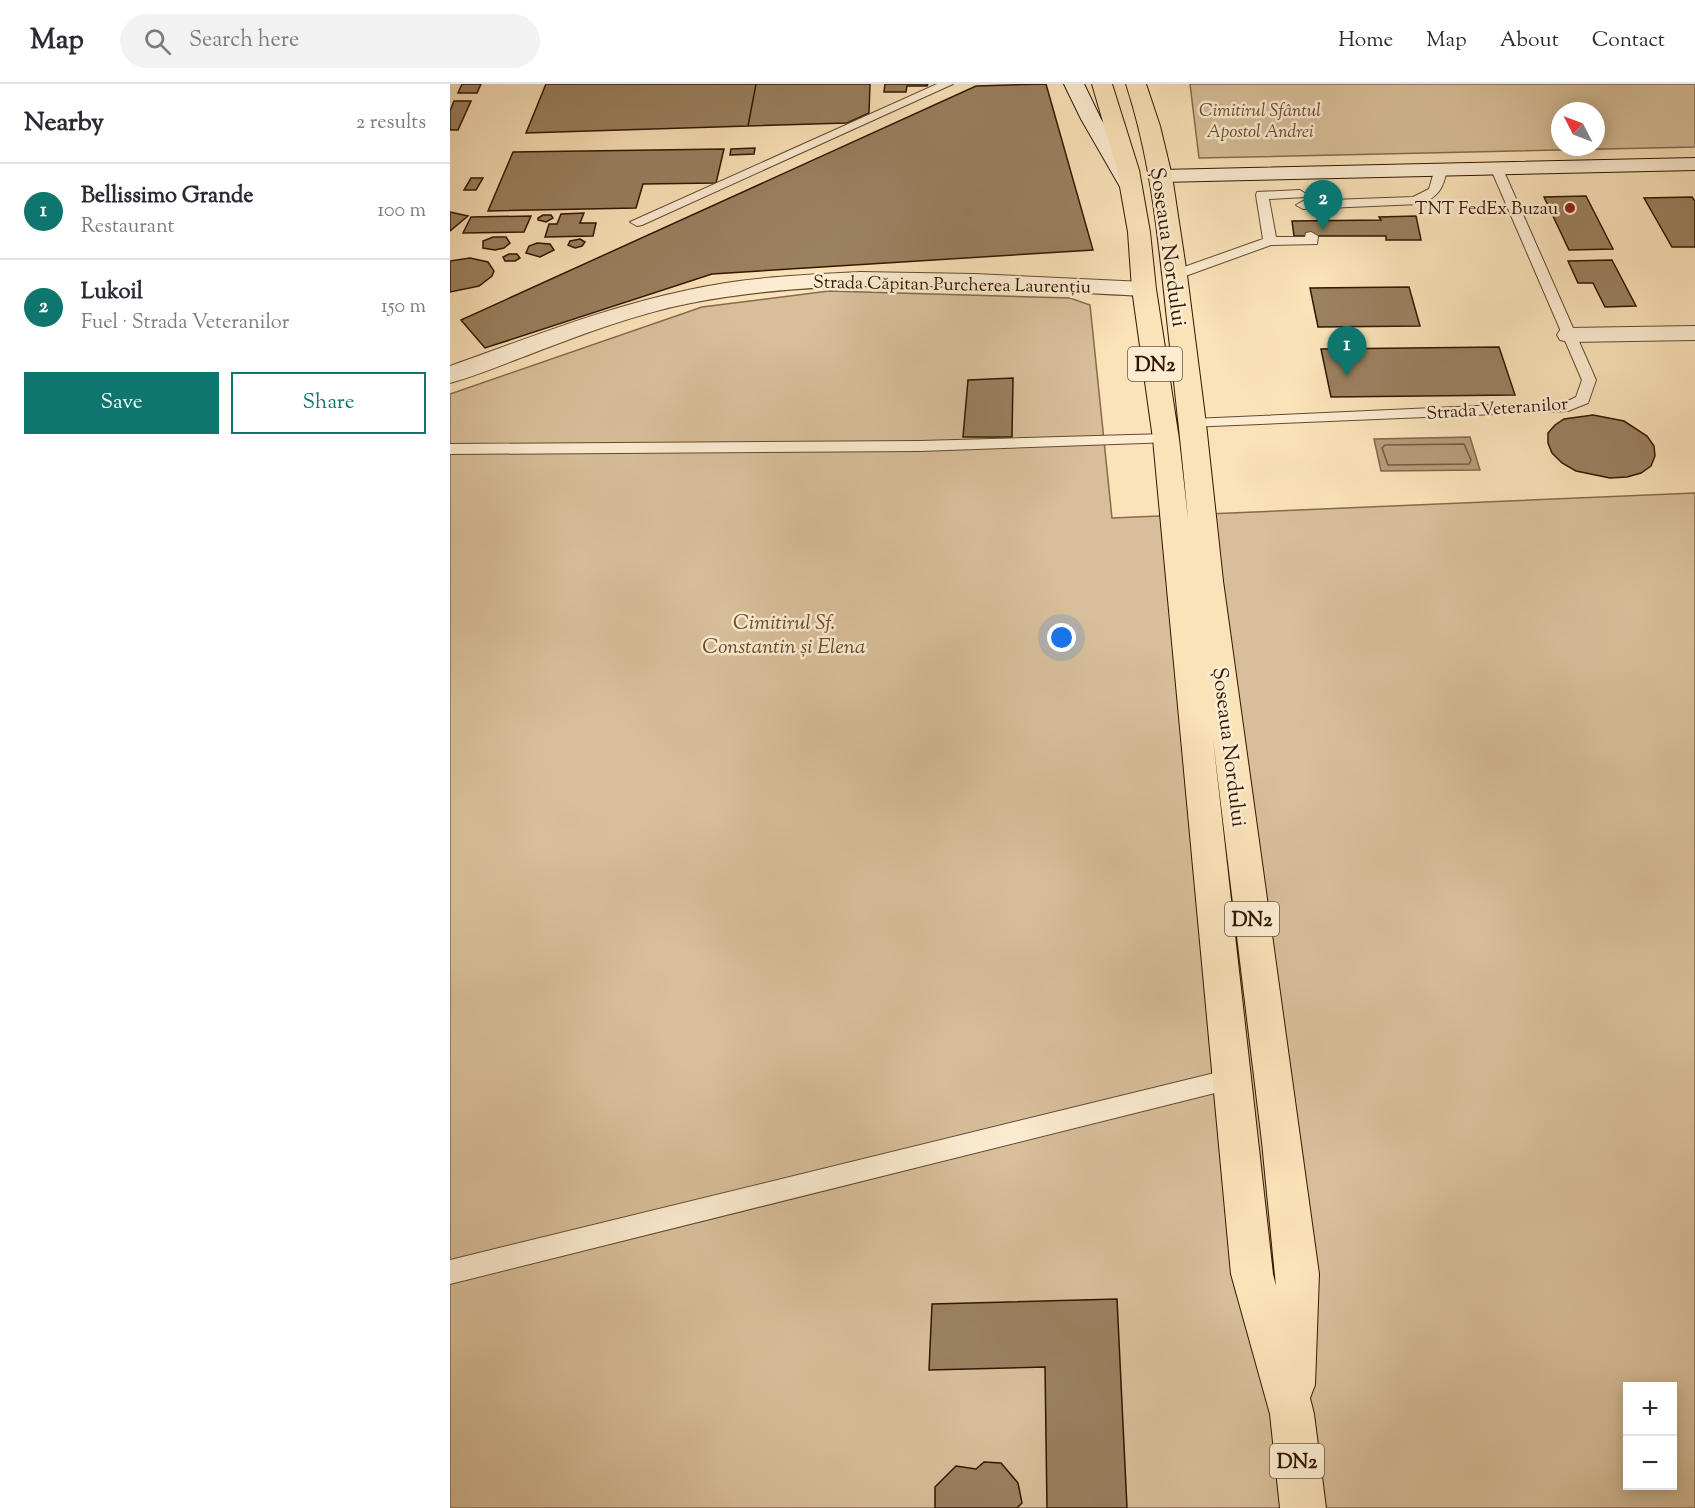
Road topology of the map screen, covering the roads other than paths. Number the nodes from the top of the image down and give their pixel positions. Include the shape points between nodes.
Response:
1 (947, 84) edge
2 (1074, 84) edge
3 (1102, 84) edge
4 (1136, 84) edge
5 (1695, 164) edge
6 (1496, 167) junction
7 (1442, 168) junction
8 (1295, 172) junction
9 (1161, 176) junction
10 (1131, 187) junction
11 (1302, 200) junction
12 (1307, 221) dead end
13 (637, 222) dead end
14 (1311, 236) dead end
15 (1270, 241) junction
16 (1175, 275) junction
17 (1144, 289) junction
18 (1695, 333) edge
19 (1569, 335) junction
20 (450, 375) edge
21 (1180, 431) junction
22 (450, 449) edge
23 (1231, 1078) junction
24 (450, 1272) edge
25 (1292, 1414) junction
26 (1303, 1508) edge

1 - 13 lane
2 - 10 street, Șoseaua Nordului
3 - 10 main road, Șoseaua Nordului / DN2
4 - 9 main road, Șoseaua Nordului / DN2
5 - 6 street
6 - 7 street
6 - 19 lane, Strada Veteranilor
7 - 8 street
7 - 11 lane via 1437,189 1414,201
8 - 9 street
8 - 11 lane
9 - 16 main road, Șoseaua Nordului / DN2
10 - 17 main road, Șoseaua Nordului / DN2
11 - 12 lane
11 - 15 lane via 1262,195
14 - 15 lane via 1312,241
15 - 16 lane
16 - 21 main road, Șoseaua Nordului / DN2 via 1183,355
17 - 20 street, Strada Căpitan Purcherea Laurențiu via 864,279 751,287 690,296 626,314
17 - 21 main road, Șoseaua Nordului / DN2
18 - 19 street
19 - 21 lane, Strada Veteranilor via 1589,380 1583,400 1568,406
21 - 22 lane via 920,446
21 - 23 main road, Șoseaua Nordului / DN2
21 - 25 main road, Șoseaua Nordului / DN2 via 1208,581 1298,1274
23 - 24 lane
23 - 25 main road, Șoseaua Nordului / DN2 via 1252,1275
25 - 26 main road, Șoseaua Nordului / DN2

